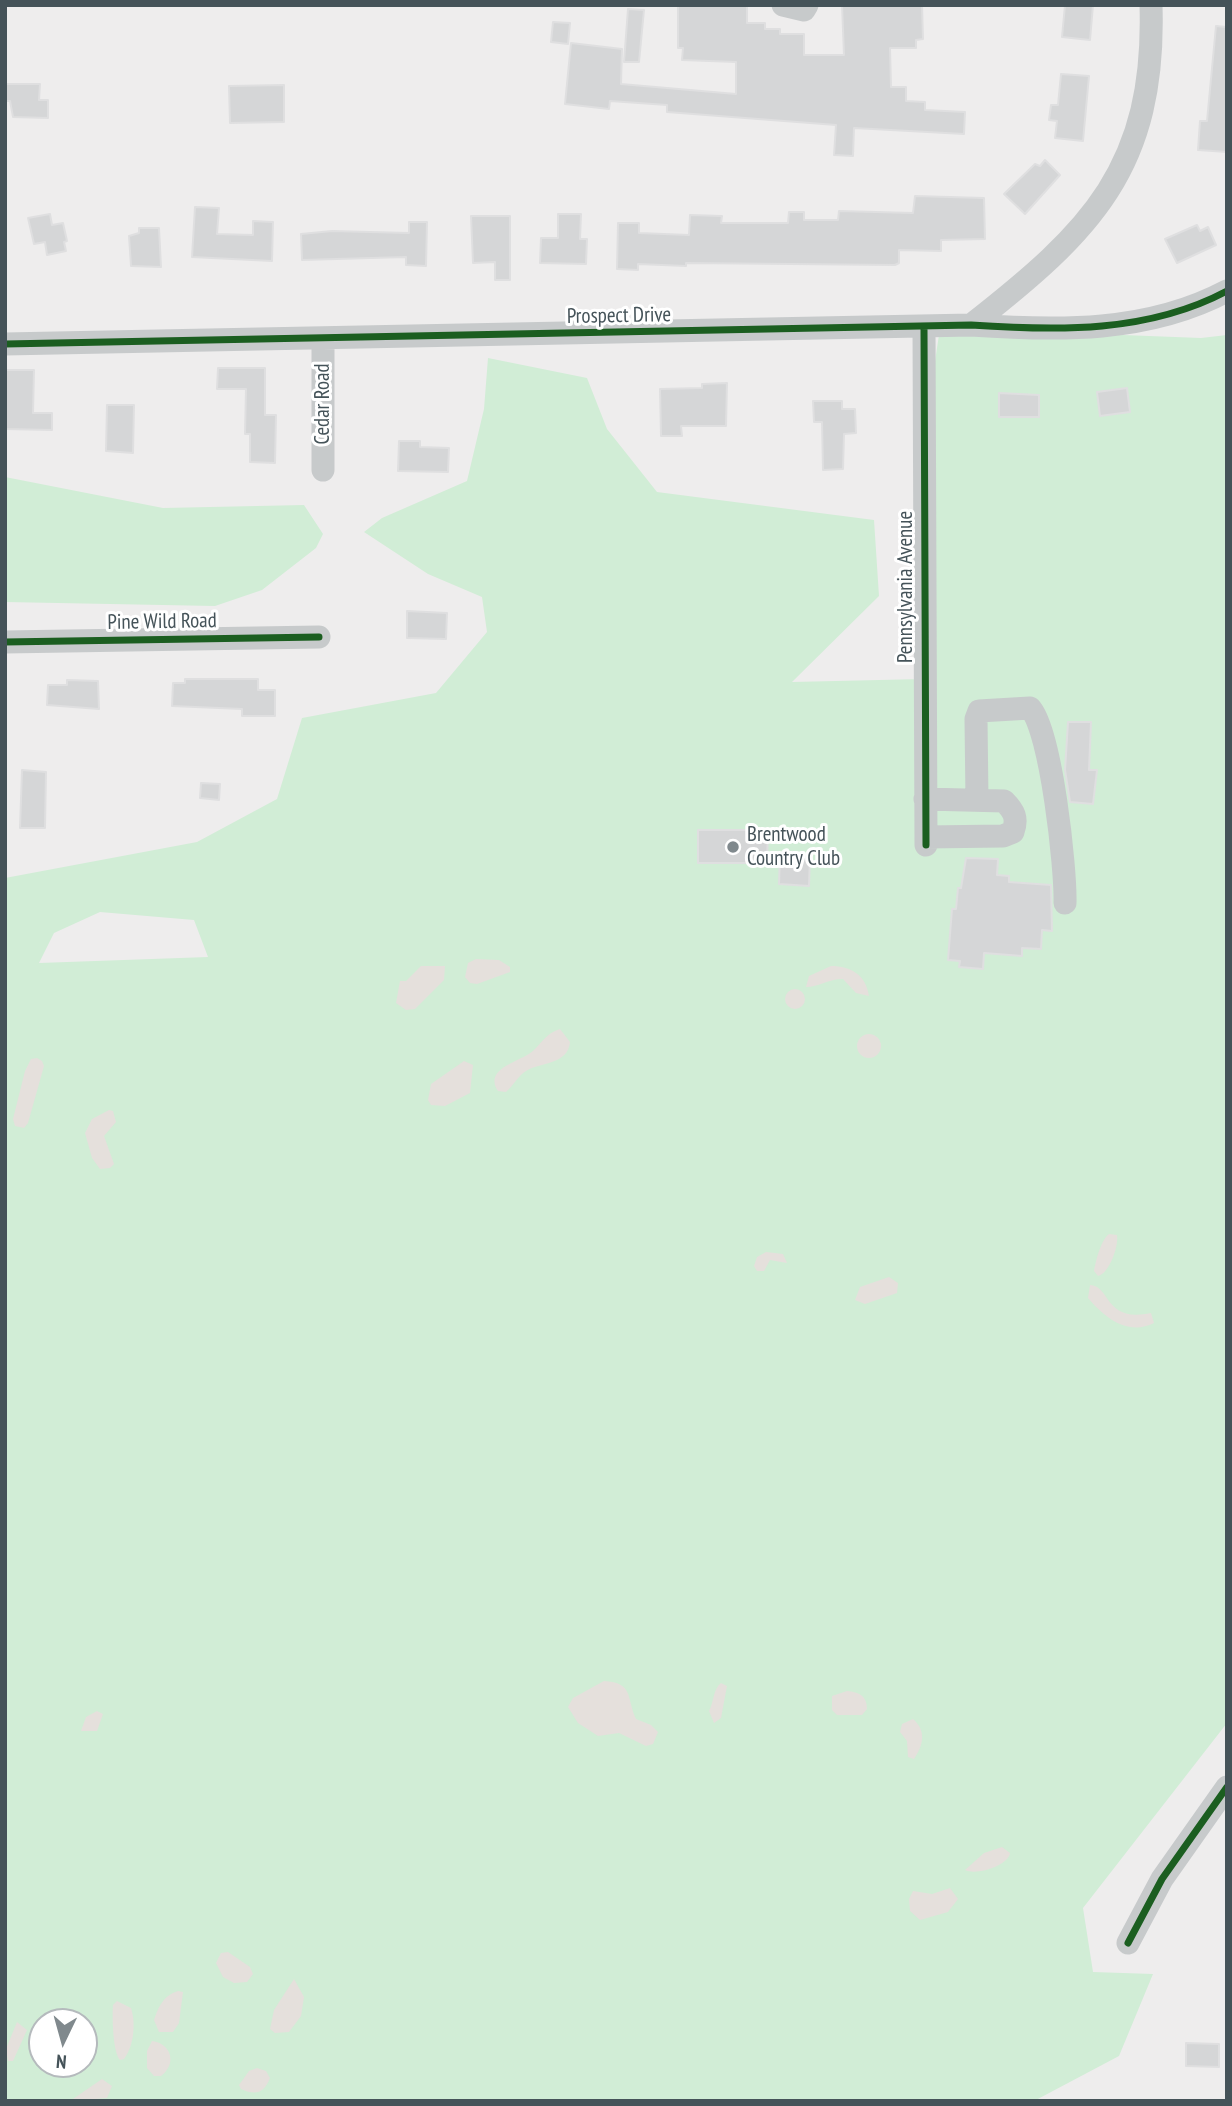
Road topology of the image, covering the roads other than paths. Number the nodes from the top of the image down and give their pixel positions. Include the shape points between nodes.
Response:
1 (783, 5) edge
2 (807, 5) edge
3 (1151, 5) edge
4 (1227, 290) edge
5 (971, 325) junction
6 (924, 329) junction
7 (323, 338) junction
8 (5, 344) edge
9 (324, 470) dead end
10 (319, 637) dead end
11 (5, 642) edge
12 (925, 799) junction
13 (977, 800) junction
14 (1065, 903) dead end
15 (1227, 1787) edge
16 (1128, 1943) dead end

1 - 2 street via 804,10
3 - 5 street via 1153,55 1143,106 1129,153 1106,196 1076,236
4 - 5 street, Prospect Drive via 1152,319 1097,327 1041,330
5 - 6 street, Prospect Drive
6 - 7 street, Prospect Drive
6 - 12 street, Pennsylvania Avenue
7 - 8 street, Prospect Drive
7 - 9 street, Cedar Road
10 - 11 street, Pine Wild Road
12 - 13 street
12 - 13 street, Pennsylvania Avenue via 926,841 1013,832 1013,810 1004,801
13 - 14 street via 979,711 1030,708 1039,721 1048,761
15 - 16 street via 1162,1879

